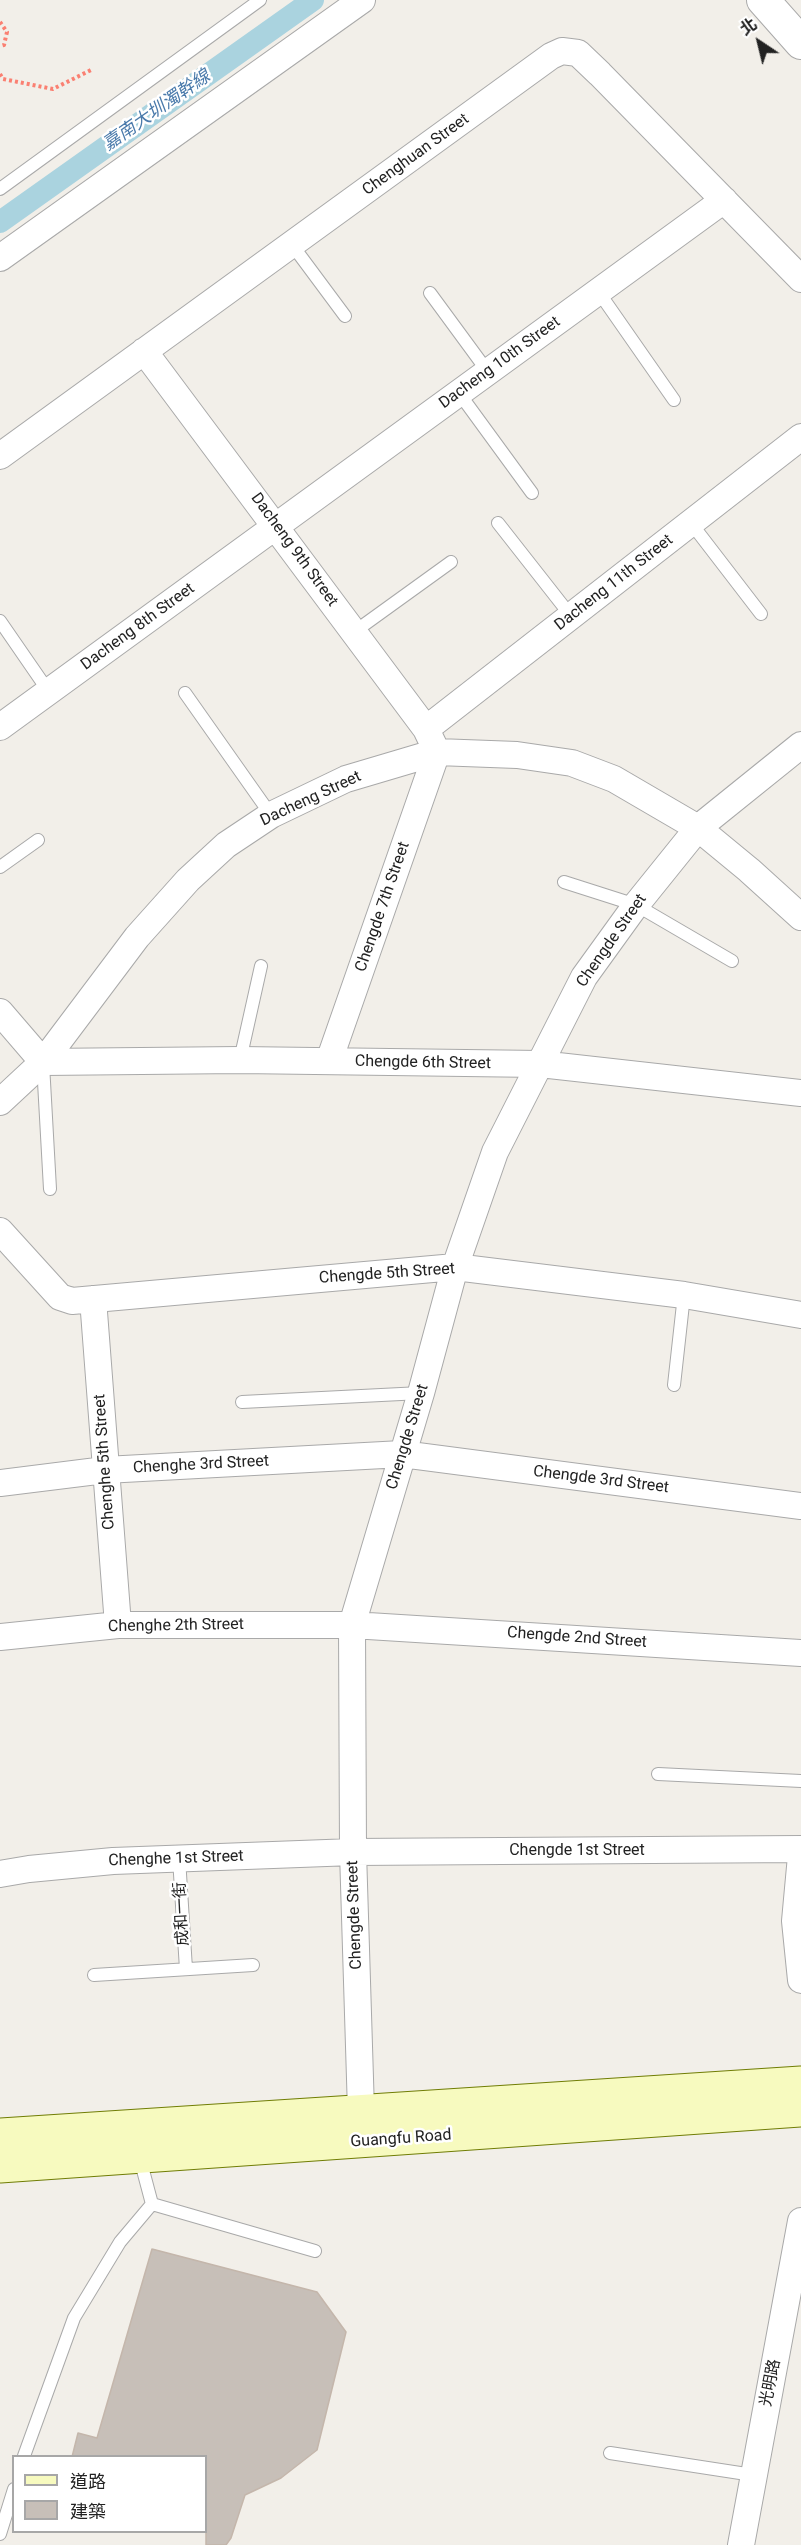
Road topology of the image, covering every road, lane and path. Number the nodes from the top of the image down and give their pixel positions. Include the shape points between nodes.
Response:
1 (260, 0) edge
2 (362, 0) edge
3 (763, 0) edge
4 (0, 22) edge
5 (801, 43) edge
6 (0, 46) edge
7 (91, 70) dead end
8 (0, 74) edge
9 (0, 189) edge
10 (724, 200) junction
11 (293, 246) junction
12 (0, 258) edge
13 (801, 279) edge
14 (598, 291) junction
15 (430, 293) dead end
16 (345, 316) dead end
17 (144, 351) junction
18 (488, 372) junction
19 (459, 393) junction
20 (674, 400) dead end
21 (801, 437) edge
22 (0, 456) edge
23 (532, 493) dead end
24 (498, 523) dead end
25 (691, 523) junction
26 (276, 526) junction
27 (451, 562) dead end
28 (761, 614) dead end
29 (571, 616) junction
30 (0, 621) edge
31 (354, 632) junction
32 (49, 692) junction
33 (185, 693) dead end
34 (0, 728) edge
35 (426, 729) junction
36 (801, 745) edge
37 (437, 752) junction
38 (271, 815) junction
39 (698, 828) junction
40 (38, 840) dead end
41 (0, 867) edge
42 (564, 882) dead end
43 (636, 905) junction
44 (801, 918) edge
45 (732, 961) dead end
46 (261, 966) dead end
47 (0, 1012) edge
48 (240, 1060) junction
49 (328, 1061) junction
50 (43, 1062) junction
51 (540, 1064) junction
52 (801, 1093) edge
53 (0, 1102) edge
54 (50, 1189) dead end
55 (0, 1231) edge
56 (456, 1267) junction
57 (684, 1295) junction
58 (93, 1299) junction
59 (801, 1315) edge
60 (674, 1385) dead end
61 (421, 1393) junction
62 (242, 1402) dead end
63 (402, 1454) junction
64 (105, 1470) junction
65 (0, 1482) edge
66 (801, 1506) edge
67 (118, 1625) junction
68 (352, 1625) junction
69 (0, 1637) edge
70 (801, 1653) edge
71 (658, 1774) dead end
72 (801, 1781) edge
73 (801, 1849) edge
74 (353, 1852) junction
75 (801, 1856) edge
76 (179, 1858) junction
77 (0, 1874) edge
78 (254, 1965) dead end
79 (186, 1969) junction
80 (94, 1975) dead end
81 (801, 1980) edge
82 (801, 2083) edge
83 (801, 2110) edge
84 (361, 2111) junction
85 (0, 2135) edge
86 (139, 2155) junction
87 (0, 2166) edge
88 (152, 2204) junction
89 (801, 2221) edge
90 (315, 2251) dead end
91 (610, 2453) dead end
92 (25, 2455) edge
93 (753, 2475) junction
94 (12, 2495) edge
95 (0, 2534) edge
96 (741, 2545) edge

1 - 9 lane
2 - 12 street
3 - 5 street
4 - 6 path via 7,32 4,45
7 - 8 path via 53,89 3,79
10 - 11 street, Chenghuan Street via 578,53 562,51
10 - 13 street, Chenghuan Street
10 - 14 street, Dacheng 10th Street
11 - 16 lane
11 - 17 street, Chenghuan Street
14 - 18 street, Dacheng 10th Street
14 - 20 lane
15 - 18 lane
17 - 22 street, Chenghuan Street
17 - 26 street, Dacheng 9th Street
18 - 19 street, Dacheng 10th Street
19 - 23 lane
19 - 26 street, Dacheng 10th Street
21 - 25 street, Dacheng 11th Street
24 - 29 lane
25 - 28 lane
25 - 29 street, Dacheng 11th Street
26 - 31 street, Dacheng 9th Street
26 - 32 street, Dacheng 8th Street
27 - 31 lane
29 - 35 street, Dacheng 11th Street
30 - 32 lane
31 - 35 street, Dacheng 9th Street
32 - 34 street, Dacheng 8th Street
33 - 38 lane
35 - 37 street, Dacheng 9th Street
36 - 39 street, Chengde Street
37 - 38 street, Dacheng Street via 346,779
37 - 39 street, Dacheng Street via 517,754 572,763 614,779
37 - 49 street, Chengde 7th Street
38 - 50 street, Dacheng Street via 226,845 188,880 137,937
39 - 43 street, Chengde Street
39 - 44 street, Dacheng Street
40 - 41 lane
42 - 43 lane
43 - 45 lane
43 - 51 street, Chengde Street via 584,977
46 - 48 lane
47 - 50 street
48 - 49 street, Chengde 6th Street
48 - 50 street, Chengde 6th Street
49 - 51 street, Chengde 6th Street
50 - 53 street, Dacheng Street
50 - 54 lane
51 - 52 street, Chengde 6th Street
51 - 56 street, Chengde Street via 495,1152
55 - 58 street, Chengde 5th Street via 60,1297 72,1301
56 - 57 street, Chengde 5th Street
56 - 58 street, Chengde 5th Street
56 - 61 street, Chengde Street
57 - 59 street, Chengde 5th Street
57 - 60 lane
58 - 64 street, Chenghe 5th Street
61 - 62 lane
61 - 63 street, Chengde Street
63 - 64 street, Chenghe 3rd Street
63 - 66 street, Chengde 3rd Street
63 - 68 street, Chengde Street
64 - 65 street, Chenghe 3rd Street
64 - 67 street, Chenghe 5th Street
67 - 68 street, Chenghe 2th Street
67 - 69 street, Chenghe 2th Street
68 - 70 street, Chengde 2nd Street
68 - 74 street, Chengde Street
71 - 72 lane
73 - 74 street, Chengde 1st Street
74 - 76 street, Chenghe 1st Street
74 - 84 street, Chengde Street
75 - 81 street via 795,1922
76 - 77 street, Chenghe 1st Street
76 - 79 lane, 成和一街
78 - 79 lane, 成和一街
79 - 80 lane, 成和一街
82 - 84 main road, Guangfu Road
83 - 86 main road, Guangfu Road
84 - 85 main road, Guangfu Road
86 - 87 main road, Guangfu Road
86 - 88 lane
88 - 90 lane
88 - 92 lane via 120,2242 74,2318
89 - 93 street, 光明路
91 - 93 lane
93 - 96 street, 光明路
94 - 95 lane

